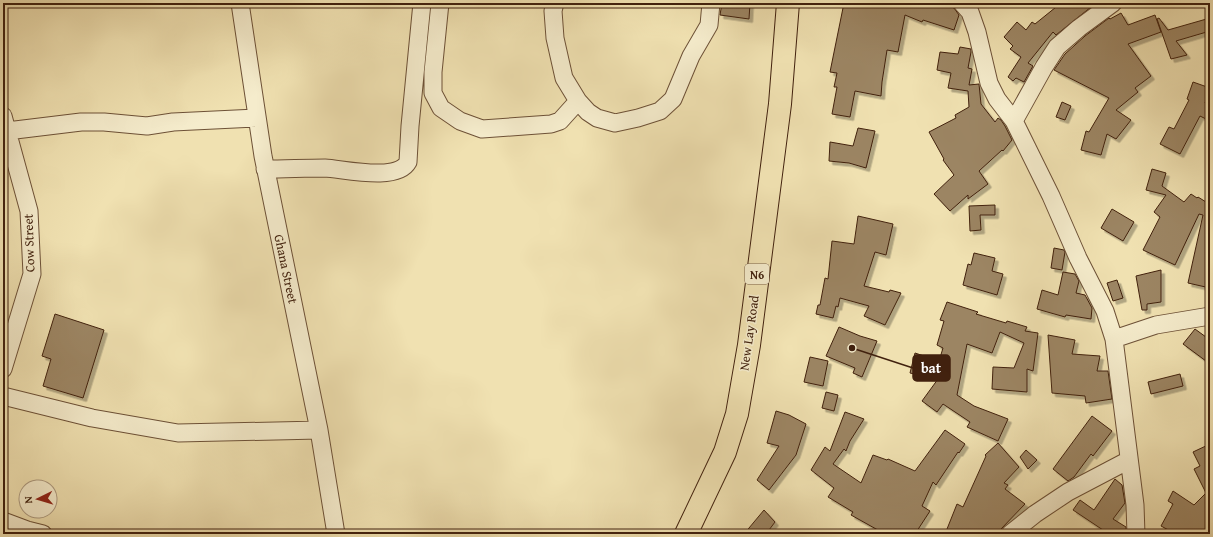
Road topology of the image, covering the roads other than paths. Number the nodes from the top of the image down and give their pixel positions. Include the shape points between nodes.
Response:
1 (240, 3) edge
2 (422, 3) edge
3 (440, 3) edge
4 (555, 3) edge
5 (711, 3) edge
6 (788, 3) edge
7 (962, 3) edge
8 (1113, 3) edge
9 (578, 101) junction
10 (257, 118) junction
11 (1014, 121) junction
12 (5, 123) edge
13 (266, 170) junction
14 (1210, 316) edge
15 (1114, 339) junction
16 (3, 369) edge
17 (3, 396) edge
18 (319, 430) junction
19 (1129, 460) junction
20 (3, 521) edge
21 (43, 534) edge
22 (336, 534) edge
23 (686, 534) edge
24 (1010, 534) edge
25 (1136, 534) edge

1 - 10 street, Ghana Street
2 - 13 street via 408,162 405,167 396,171 372,173 326,168
3 - 9 street via 432,72 433,93 440,108 460,121 482,130 551,124 560,121
4 - 9 street via 555,38 564,78
5 - 9 street via 708,25 691,56 673,99 660,111 615,123 597,118
6 - 23 highway, New Lay Road / N6 via 780,104 749,345 737,414 725,452
7 - 11 street via 970,12 977,32 988,83 997,100
8 - 11 street via 1057,48
10 - 12 street via 173,122 146,126 104,122
10 - 13 street, Ghana Street
11 - 15 street via 1105,311
12 - 16 street, Cow Street via 29,211 32,274
13 - 18 street, Ghana Street
14 - 15 street via 1156,325
15 - 19 street
17 - 18 street via 92,418 178,433
18 - 22 street, Ghana Street
19 - 24 street via 1068,492
19 - 25 street via 1136,505
20 - 21 street

